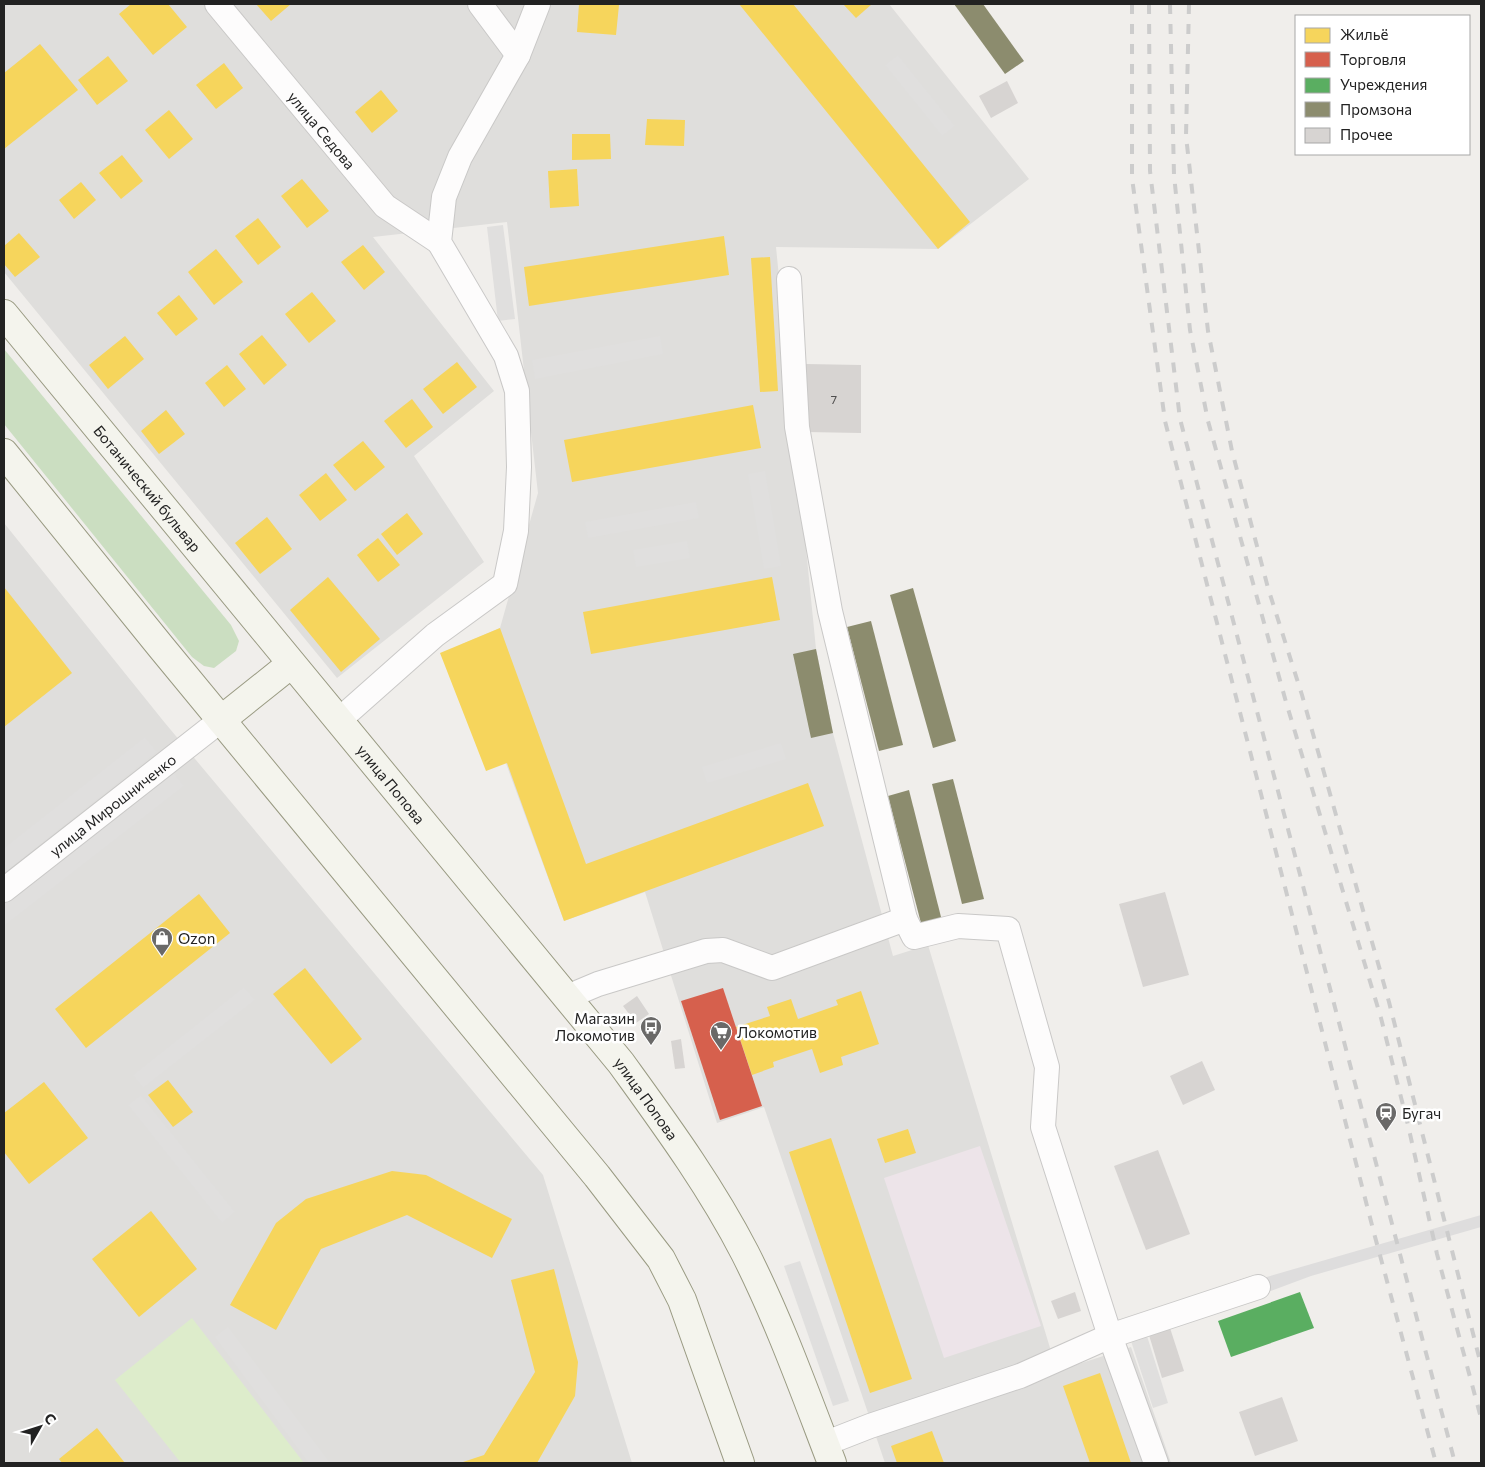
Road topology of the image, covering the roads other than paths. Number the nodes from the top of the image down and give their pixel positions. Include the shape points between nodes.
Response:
1 (217, 4) edge
2 (480, 4) edge
3 (538, 4) edge
4 (518, 55) junction
5 (440, 242) junction
6 (789, 279) dead end
7 (4, 314) edge
8 (4, 452) edge
9 (291, 664) junction
10 (221, 720) junction
11 (338, 721) junction
12 (4, 890) edge
13 (905, 919) junction
14 (567, 997) junction
15 (1258, 1287) dead end
16 (1110, 1336) junction
17 (828, 1453) edge
18 (740, 1463) edge
19 (1156, 1463) edge

1 - 5 street, улица Седова via 385,206
2 - 4 street
3 - 4 street
4 - 5 street via 460,157 444,197
5 - 11 street via 506,356 518,391 516,531 507,575 505,584 435,635
6 - 13 street via 797,427 830,611
7 - 9 street, Ботанический бульвар
8 - 10 street
9 - 10 street
9 - 11 street, улица Попова
10 - 12 street, улица Мирошниченко
10 - 18 street via 597,1176 661,1259 682,1300
11 - 14 street, улица Попова
13 - 14 street via 772,968 723,950 706,951 598,984
13 - 16 street via 914,937 958,926 1008,929 1048,1068 1043,1128
14 - 17 street, улица Попова via 621,1063 672,1134 745,1253
15 - 16 street
16 - 17 street via 1020,1376 870,1426
16 - 19 street

